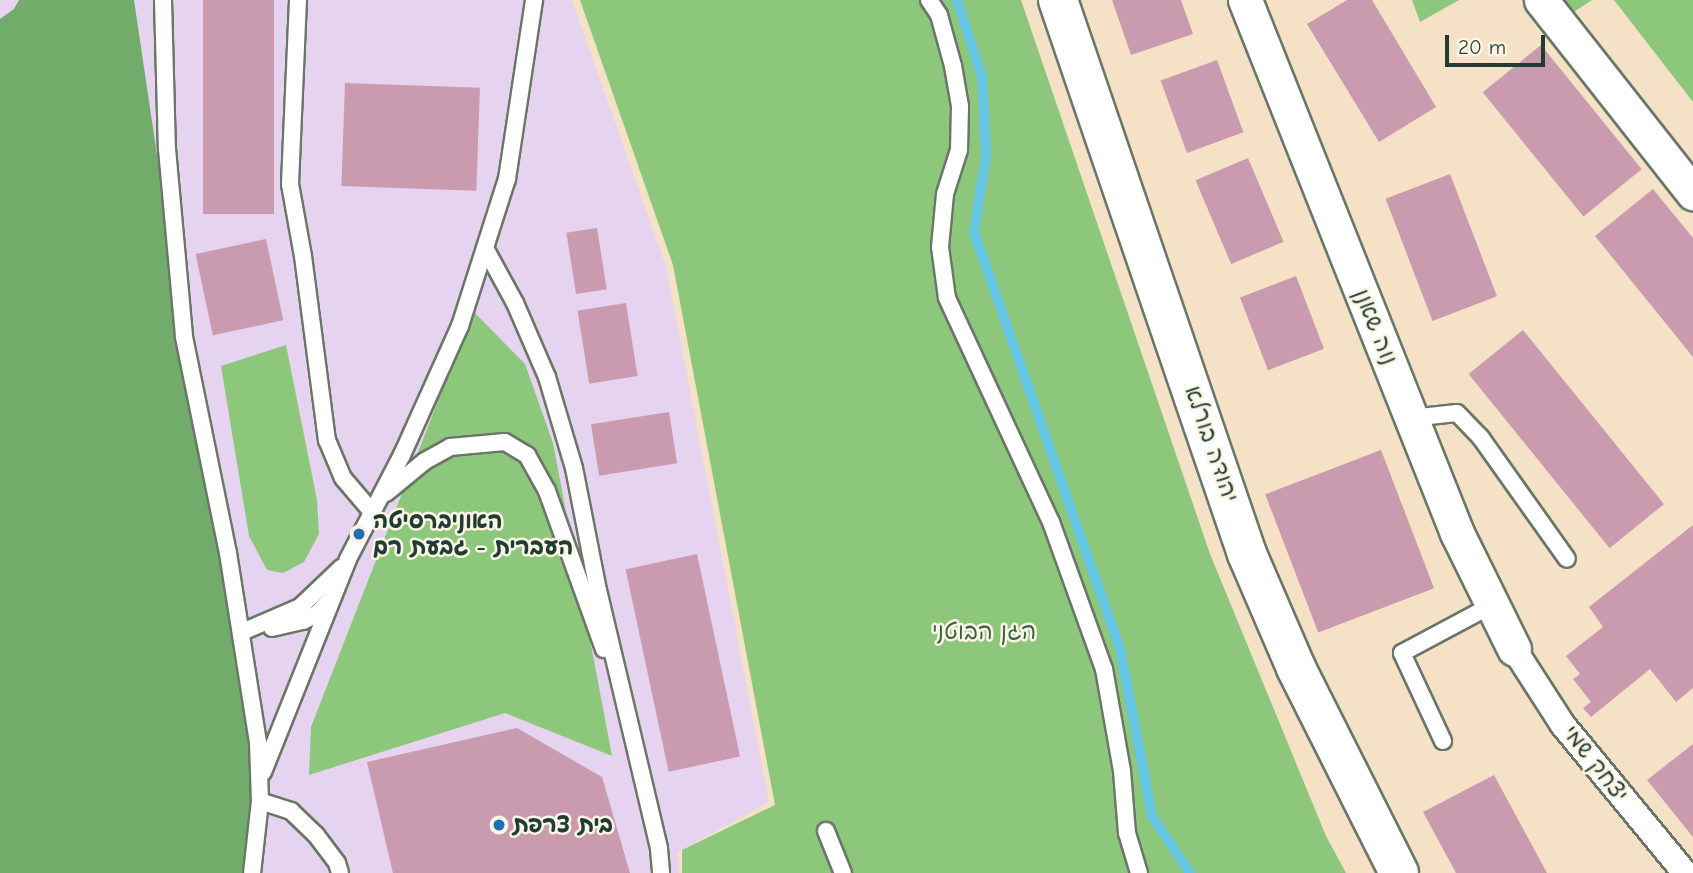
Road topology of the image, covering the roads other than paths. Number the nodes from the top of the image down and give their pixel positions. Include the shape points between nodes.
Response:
1 (163, 0) edge
2 (298, 0) edge
3 (534, 0) edge
4 (929, 0) edge
5 (1058, 0) edge
6 (1245, 0) edge
7 (1541, 0) edge
8 (1693, 193) edge
9 (485, 248) junction
10 (1411, 418) junction
11 (376, 506) junction
12 (348, 559) junction
13 (1567, 559) dead end
14 (337, 591) junction
15 (1492, 604) junction
16 (242, 632) junction
17 (1514, 649) joint
18 (627, 706) junction
19 (1443, 741) dead end
20 (260, 779) junction
21 (260, 801) junction
22 (826, 831) dead end
23 (252, 873) edge
24 (340, 873) edge
25 (661, 873) edge
26 (843, 873) edge
27 (1139, 873) edge
28 (1399, 873) edge
29 (1685, 873) edge

1 - 16 lane via 167,149 184,337
2 - 11 lane via 290,184 327,440 343,478
3 - 9 lane via 507,180
4 - 27 lane via 939,15 960,106 959,150 945,194 940,247 947,298 1051,522 1104,669 1122,771 1127,832
5 - 28 street, יהודה בורלא via 1247,554 1296,668
6 - 10 street, נוה שאנן
7 - 8 street
9 - 11 lane via 460,326
9 - 18 lane via 516,303 547,377 574,468
10 - 13 lane via 1457,413
10 - 15 street, נוה שאנן via 1457,533
11 - 12 lane
11 - 18 lane via 425,461 450,447 505,442 527,455 547,491
12 - 14 lane
12 - 16 lane via 300,607
14 - 16 lane via 317,614 303,621
14 - 20 lane
15 - 17 street, נוה שאנן
15 - 19 lane via 1402,653
16 - 20 lane
17 - 29 street, יצחק שמי via 1563,725
18 - 25 lane
20 - 21 lane
21 - 23 lane
21 - 24 lane via 291,811 316,835
22 - 26 lane

